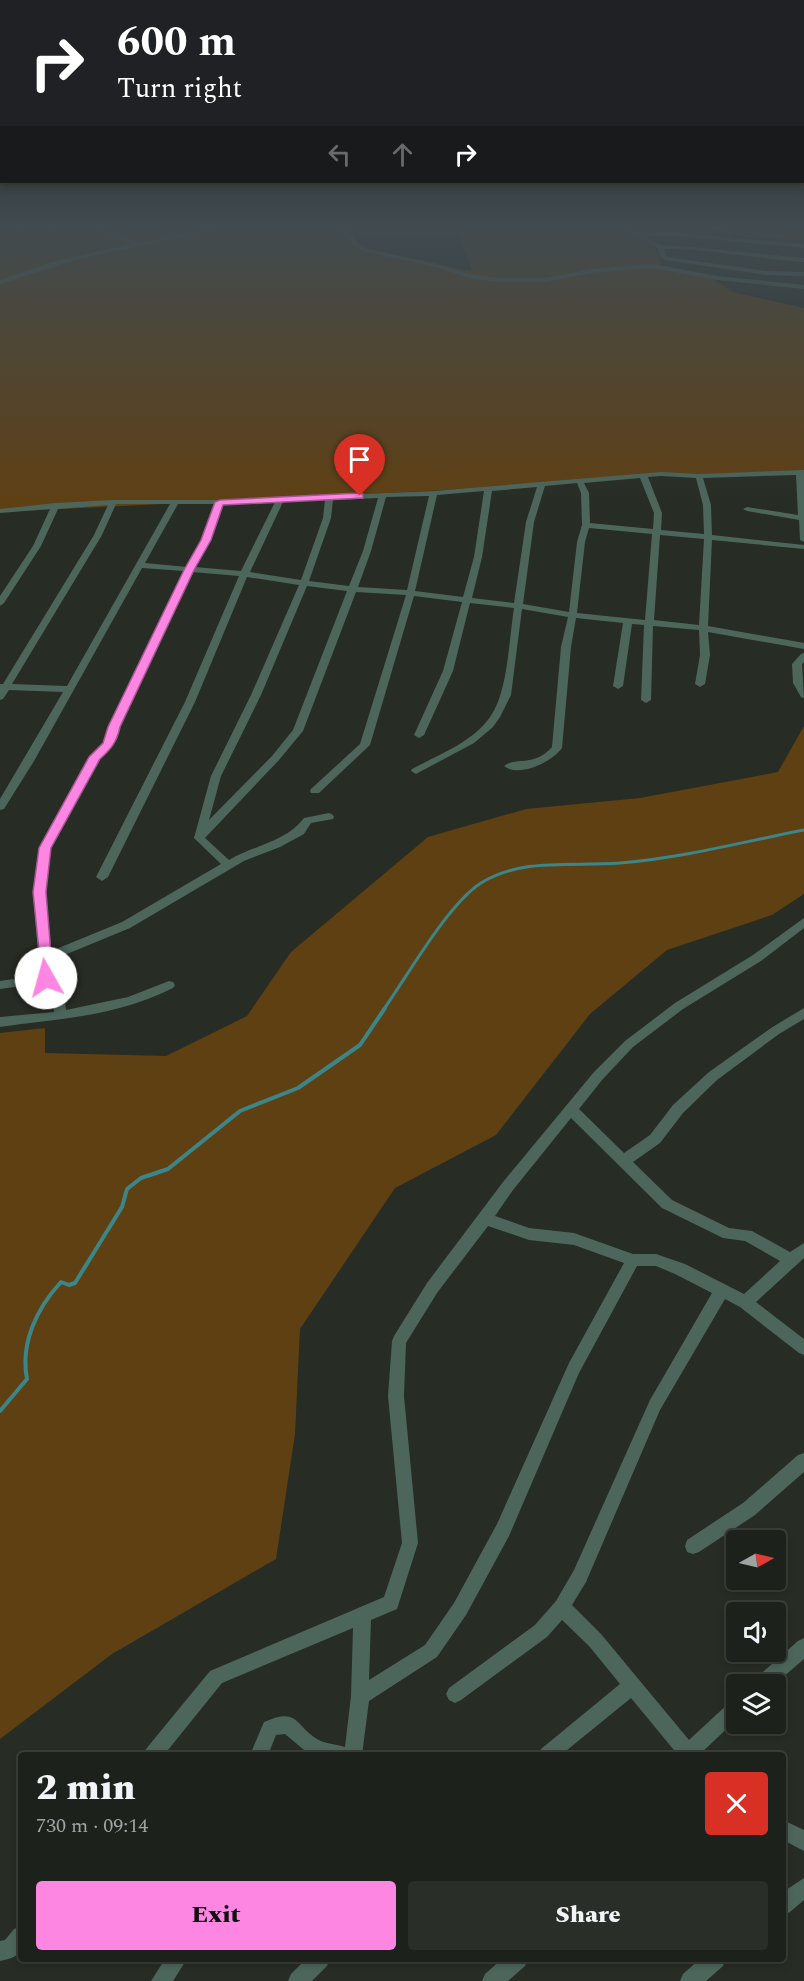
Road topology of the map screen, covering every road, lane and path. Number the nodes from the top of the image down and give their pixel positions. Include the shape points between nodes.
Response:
1 (802, 472) edge
2 (643, 475) junction
3 (699, 476) junction
4 (579, 480) junction
5 (542, 484) junction
6 (488, 488) junction
7 (434, 493) junction
8 (382, 496) junction
9 (329, 497) junction
10 (280, 499) junction
11 (176, 501) junction
12 (113, 502) junction
13 (220, 502) junction
14 (56, 505) junction
15 (747, 509) dead end
16 (0, 511) edge
17 (803, 518) edge
18 (586, 525) junction
19 (657, 534) junction
20 (708, 537) junction
21 (804, 540) edge
22 (804, 546) edge
23 (139, 565) junction
24 (189, 570) junction
25 (245, 574) junction
26 (304, 582) junction
27 (352, 590) junction
28 (409, 593) junction
29 (467, 600) junction
30 (0, 603) edge
31 (519, 606) junction
32 (571, 615) junction
33 (628, 622) junction
34 (649, 623) junction
35 (703, 628) junction
36 (804, 645) edge
37 (804, 656) edge
38 (700, 684) dead end
39 (618, 686) dead end
40 (3, 687) edge
41 (70, 689) junction
42 (804, 695) edge
43 (0, 697) edge
44 (646, 700) dead end
45 (419, 735) dead end
46 (509, 766) dead end
47 (416, 771) dead end
48 (315, 791) dead end
49 (0, 807) edge
50 (329, 817) dead end
51 (199, 838) junction
52 (229, 866) junction
53 (102, 877) dead end
54 (804, 922) edge
55 (44, 960) junction
56 (46, 978) junction
57 (0, 985) edge
58 (169, 985) dead end
59 (804, 1013) edge
60 (61, 1016) junction
61 (0, 1022) edge
62 (570, 1109) junction
63 (622, 1162) junction
64 (485, 1220) junction
65 (804, 1249) edge
66 (633, 1260) junction
67 (791, 1260) junction
68 (722, 1290) junction
69 (745, 1302) junction
70 (804, 1348) edge
71 (804, 1461) edge
72 (693, 1546) dead end
73 (562, 1607) junction
74 (362, 1616) junction
75 (804, 1647) edge
76 (773, 1674) edge
77 (632, 1686) junction
78 (455, 1694) dead end
79 (360, 1696) junction
80 (726, 1718) edge
81 (154, 1752) edge
82 (260, 1752) edge
83 (331, 1752) edge
84 (353, 1752) edge
85 (551, 1752) edge
86 (687, 1752) edge
87 (691, 1752) edge
88 (786, 1831) edge
89 (804, 1841) edge
90 (804, 1888) edge
91 (786, 1903) edge
92 (18, 1940) edge
93 (0, 1951) edge
94 (175, 1962) edge
95 (317, 1962) edge
96 (514, 1962) edge
97 (712, 1962) edge
98 (160, 1981) edge
99 (298, 1981) edge
100 (492, 1981) edge
101 (690, 1981) edge

1 - 3 street
1 - 17 street
2 - 3 street
2 - 4 street
2 - 19 street via 658,513
3 - 20 street via 707,505
4 - 5 street
4 - 18 street via 585,493
5 - 6 street
5 - 31 street via 535,497
6 - 7 street
6 - 29 street
7 - 8 street
7 - 28 street
8 - 9 street
8 - 27 street via 374,532
9 - 10 street
9 - 26 street via 327,518
10 - 13 street
10 - 25 street
11 - 12 street
11 - 13 street
11 - 23 street
12 - 14 street
12 - 40 street via 98,536
13 - 24 street via 206,540
14 - 16 street
14 - 30 street
15 - 17 street
17 - 21 street
18 - 19 street
18 - 32 street
19 - 20 street
19 - 34 street
20 - 22 street
20 - 35 street
23 - 24 street
23 - 41 street
24 - 25 street
24 - 55 street via 112,738 95,757 45,848 39,892
25 - 26 street
25 - 53 street via 190,702
26 - 27 street
26 - 51 street via 216,776
27 - 28 street
27 - 51 street via 298,731
28 - 29 street
28 - 48 street via 365,745
29 - 31 street
29 - 45 street via 448,671
31 - 32 street
31 - 47 street via 506,695 500,710 487,728
32 - 33 street
32 - 46 street via 557,748 539,764
33 - 34 street
33 - 39 street
34 - 35 street
34 - 44 street
35 - 36 street
35 - 38 street via 705,655
37 - 42 street via 797,664 798,683
40 - 41 street
40 - 43 street
41 - 49 street
50 - 52 street via 308,820 300,831
51 - 52 street
52 - 55 street via 116,930
54 - 62 street via 629,1044
55 - 56 street
56 - 57 street
56 - 60 street via 58,991
58 - 60 street
59 - 63 street via 714,1076 678,1109 655,1139
60 - 61 street
62 - 63 street
62 - 64 street
63 - 67 street via 667,1204 728,1234 747,1235
64 - 66 street via 529,1234 574,1239
64 - 74 street via 432,1287 399,1341 396,1396 410,1543 391,1603
65 - 67 street
66 - 68 street via 656,1260
66 - 79 street via 574,1368 503,1530 460,1609 431,1651
67 - 69 street
68 - 69 street
68 - 73 street via 655,1406 580,1576
69 - 70 street
71 - 72 street via 749,1509
73 - 77 street
73 - 78 street via 541,1631
74 - 79 street
74 - 81 street via 216,1677
75 - 76 street
77 - 85 street
77 - 86 street
79 - 84 street
80 - 87 street
82 - 83 street via 270,1728 280,1723 290,1725 314,1747
88 - 89 street
90 - 91 street
92 - 93 street via 11,1949
94 - 98 street
95 - 99 street
96 - 100 street
97 - 101 street

